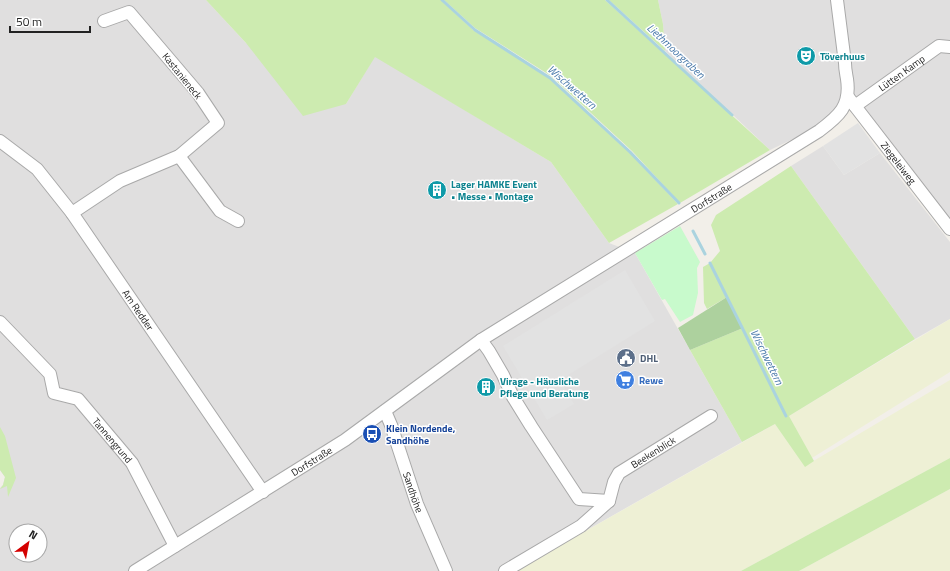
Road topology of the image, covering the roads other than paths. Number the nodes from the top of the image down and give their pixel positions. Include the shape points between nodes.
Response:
1 (837, 0) edge
2 (104, 21) dead end
3 (950, 47) edge
4 (852, 102) junction
5 (0, 141) edge
6 (179, 156) junction
7 (72, 213) junction
8 (238, 221) dead end
9 (950, 229) edge
10 (0, 322) edge
11 (481, 340) junction
12 (385, 411) junction
13 (712, 416) dead end
14 (263, 492) junction
15 (609, 501) junction
16 (175, 546) junction
17 (135, 571) edge
18 (446, 571) edge
19 (505, 571) edge

1 - 4 street via 845,69
2 - 6 street, Kastanieneck via 129,12 198,93 218,123
3 - 4 street, Lütten Kamp via 939,46
4 - 9 street, Ziegeleiweg
4 - 11 street, Dorfstraße via 818,131
5 - 7 street, Am Redder via 37,169
6 - 7 street, Kastanieneck via 120,181
6 - 8 street via 220,211
7 - 14 street, Am Redder
10 - 16 street, Tannengrund via 50,374 54,393 78,399 132,463
11 - 12 street, Dorfstraße
11 - 15 street via 503,375 513,397 579,499
12 - 14 street, Dorfstraße via 346,440
12 - 18 street, Sandhöhe via 417,504
13 - 15 street, Beekenblick via 619,473
14 - 16 street, Dorfstraße
15 - 19 street via 581,526
16 - 17 street, Dorfstraße

